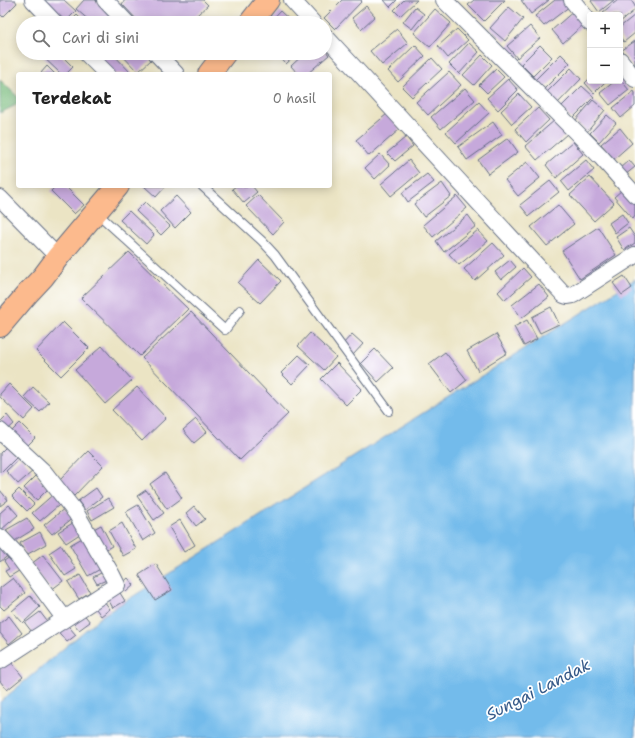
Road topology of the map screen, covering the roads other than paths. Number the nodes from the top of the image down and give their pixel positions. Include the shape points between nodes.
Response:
1 (33, 0) edge
2 (105, 0) edge
3 (268, 0) edge
4 (292, 0) edge
5 (444, 0) edge
6 (572, 0) edge
7 (48, 16) edge
8 (120, 16) edge
9 (255, 16) edge
10 (307, 16) edge
11 (587, 19) edge
12 (332, 44) edge
13 (93, 60) edge
14 (163, 60) edge
15 (219, 60) edge
16 (623, 64) edge
17 (105, 72) edge
18 (174, 72) edge
19 (210, 72) edge
20 (635, 79) edge
21 (116, 188) edge
22 (204, 188) edge
23 (635, 195) edge
24 (0, 198) edge
25 (96, 212) junction
26 (635, 255) edge
27 (58, 257) junction
28 (240, 310) dead end
29 (0, 326) edge
30 (389, 411) dead end
31 (0, 430) edge
32 (0, 537) edge
33 (64, 618) junction
34 (0, 660) edge

1 - 7 street
2 - 8 street
3 - 9 main road
4 - 10 street
5 - 23 street via 601,157
6 - 11 street
12 - 26 street via 564,295 573,295
13 - 17 street
14 - 18 street
15 - 19 main road
16 - 20 street
21 - 25 main road
22 - 30 lane via 275,255
24 - 27 street
25 - 27 main road
25 - 28 lane via 225,330
27 - 29 main road
31 - 33 street via 44,472 76,513 116,585
32 - 33 street via 18,556
33 - 34 street

